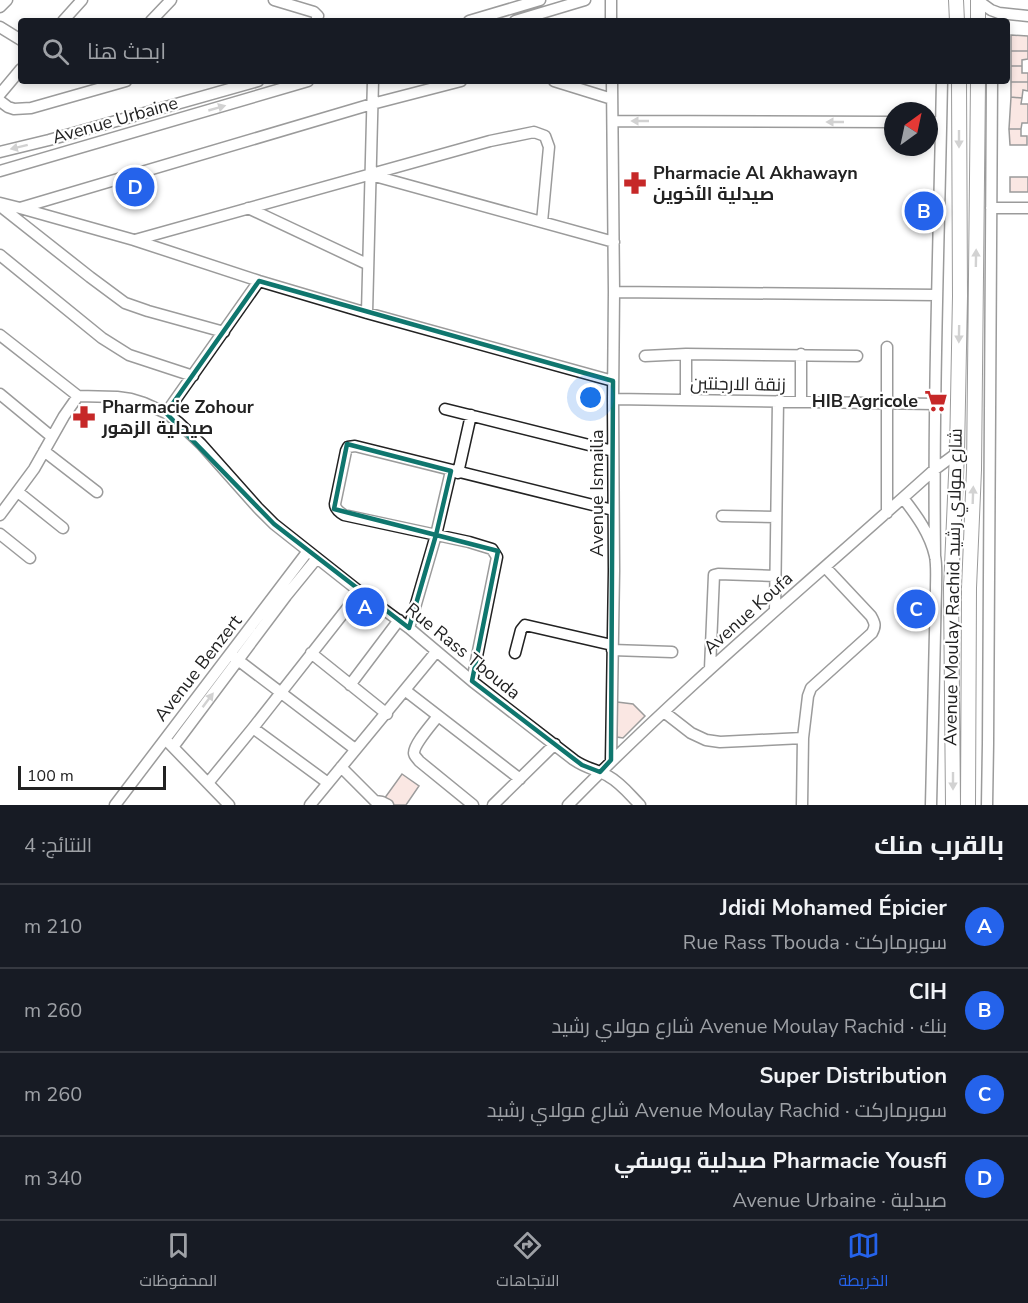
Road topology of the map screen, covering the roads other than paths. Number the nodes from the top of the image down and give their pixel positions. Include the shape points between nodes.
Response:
1 (7, 0) edge
2 (82, 0) edge
3 (171, 0) edge
4 (540, 0) edge
5 (585, 0) edge
6 (611, 0) edge
7 (956, 0) edge
8 (977, 0) edge
9 (280, 1) edge
10 (0, 7) edge
11 (1028, 16) edge
12 (66, 18) edge
13 (155, 18) edge
14 (317, 18) edge
15 (479, 18) edge
16 (525, 18) edge
17 (611, 18) edge
18 (957, 18) edge
19 (978, 18) edge
20 (0, 27) edge
21 (18, 38) edge
22 (18, 73) edge
23 (91, 84) edge
24 (115, 84) edge
25 (247, 84) edge
26 (298, 84) edge
27 (373, 84) edge
28 (449, 84) edge
29 (564, 84) edge
30 (612, 84) edge
31 (942, 84) edge
32 (959, 84) edge
33 (978, 84) edge
34 (992, 84) edge
35 (83, 93) junction
36 (0, 94) edge
37 (612, 99) junction
38 (0, 100) edge
39 (372, 104) junction
40 (613, 121) junction
41 (884, 122) edge
42 (938, 123) edge
43 (941, 123) junction
44 (0, 152) edge
45 (0, 171) edge
46 (370, 174) junction
47 (0, 204) edge
48 (20, 208) junction
49 (248, 208) junction
50 (991, 208) junction
51 (1028, 208) edge
52 (542, 222) junction
53 (134, 240) junction
54 (614, 242) junction
55 (0, 255) edge
56 (368, 264) junction
57 (259, 281) junction
58 (614, 292) junction
59 (937, 295) junction
60 (367, 313) junction
61 (224, 332) junction
62 (0, 335) edge
63 (887, 347) dead end
64 (686, 354) junction
65 (801, 354) junction
66 (645, 356) dead end
67 (857, 356) dead end
68 (193, 376) junction
69 (613, 381) junction
70 (0, 394) edge
71 (78, 396) junction
72 (613, 399) junction
73 (686, 400) junction
74 (778, 401) junction
75 (801, 402) junction
76 (887, 403) junction
77 (935, 404) junction
78 (446, 409) dead end
79 (166, 413) junction
80 (471, 415) junction
81 (52, 437) junction
82 (44, 451) junction
83 (613, 451) junction
84 (957, 453) junction
85 (934, 470) junction
86 (454, 472) junction
87 (18, 492) junction
88 (97, 492) dead end
89 (903, 498) junction
90 (613, 510) junction
91 (886, 513) junction
92 (0, 515) edge
93 (722, 516) dead end
94 (776, 517) junction
95 (63, 528) dead end
96 (0, 534) edge
97 (436, 535) junction
98 (313, 555) junction
99 (935, 557) junction
100 (30, 558) dead end
101 (825, 567) junction
102 (775, 576) junction
103 (360, 592) junction
104 (775, 610) junction
105 (399, 620) junction
106 (409, 628) junction
107 (612, 647) junction
108 (436, 652) junction
109 (672, 652) dead end
110 (311, 653) junction
111 (515, 653) dead end
112 (234, 657) junction
113 (710, 669) junction
114 (472, 681) junction
115 (350, 685) junction
116 (406, 691) junction
117 (280, 693) junction
118 (664, 712) junction
119 (387, 714) junction
120 (438, 716) junction
121 (253, 728) junction
122 (803, 738) junction
123 (169, 743) junction
124 (555, 744) junction
125 (355, 749) junction
126 (611, 760) junction
127 (341, 767) junction
128 (600, 772) junction
129 (520, 779) junction
130 (208, 783) junction
131 (328, 783) junction
132 (371, 803) edge
133 (114, 805) edge
134 (229, 805) edge
135 (310, 805) edge
136 (388, 805) edge
137 (473, 805) edge
138 (493, 805) edge
139 (568, 805) edge
140 (640, 805) edge
141 (802, 805) edge
142 (931, 805) edge
143 (953, 805) edge
144 (968, 805) edge
145 (987, 805) edge

1 - 10 street
2 - 12 street
3 - 13 street
4 - 15 street
5 - 16 street
6 - 17 street
7 - 18 main road
8 - 11 street via 999,13
8 - 19 main road
9 - 14 street via 314,12
20 - 21 street
22 - 36 street
23 - 35 street
24 - 35 street
25 -> 44 street, Avenue Urbaine
45 -> 26 street, Avenue Urbaine
27 - 39 street
28 - 39 street
29 - 37 street
30 - 37 street, Avenue Ismailia
31 - 43 street
32 -> 84 main road, Avenue Moulay Rachid شارع مولاي رشيد
144 -> 33 main road, Avenue Moulay Rachid شارع مولاي رشيد
34 - 50 street
35 - 38 street via 22,109 8,107
37 - 40 street, Avenue Ismailia
39 - 46 street
39 - 48 street
41 -> 40 street
40 - 54 street, Avenue Ismailia
42 - 43 street
43 - 59 street
46 - 49 street
46 - 52 street
46 - 52 street via 490,141 540,133 546,136 549,147
46 - 56 street
47 - 48 street
47 - 61 street via 125,303
48 - 53 street
49 - 53 street
49 - 56 street
50 - 51 street
50 - 145 street
52 - 54 street
53 - 57 street
54 - 58 street, Avenue Ismailia
55 - 68 street via 119,350
56 - 60 street
57 - 60 street
57 - 61 street
58 - 59 street
58 - 69 street, Avenue Ismailia
59 - 77 street
60 - 69 street
61 - 68 street
62 - 71 street
63 - 76 street
64 - 65 street
64 - 66 street
64 - 73 street
65 - 67 street
65 - 75 street
68 - 79 street
69 - 72 street, Avenue Ismailia
70 - 81 street
71 - 79 street, Rue Rass Tbouda via 131,399
71 - 81 street
72 - 73 street, زنقة الارجنتين
72 - 83 street, Avenue Ismailia
73 - 74 street, زنقة الارجنتين
74 - 75 street, زنقة الارجنتين
74 - 94 street
75 - 76 street, زنقة الارجنتين
76 - 77 street, زنقة الارجنتين
76 - 91 street
77 - 85 street
78 - 80 street
79 - 98 street, Rue Rass Tbouda via 201,444 274,524
80 - 83 street
80 - 86 street
81 - 82 street
82 - 87 street
82 - 88 street
83 - 90 street, Avenue Ismailia
84 - 85 street, Avenue Koufa
84 -> 143 main road, Avenue Moulay Rachid شارع مولاي رشيد via 951,588
85 - 89 street, Avenue Koufa
85 - 99 street
86 - 90 street
86 - 97 street
86 - 97 street via 355,446 346,451 335,504 340,512
87 - 92 street
87 - 95 street
89 - 91 street, Avenue Koufa
89 - 99 street via 920,521
90 - 107 street, Avenue Ismailia
91 - 101 street, Avenue Koufa
93 - 94 street
94 - 102 street
96 - 100 street
97 - 106 street
97 - 114 street via 492,549 497,557
98 - 103 street, Rue Rass Tbouda
98 - 112 street, Avenue Benzert
99 - 142 street
101 - 104 street, Avenue Koufa
101 - 122 street via 871,616 875,628 811,688
102 - 104 street
102 - 113 street via 714,575
103 - 105 street, Rue Rass Tbouda
103 - 110 street
104 - 113 street, Avenue Koufa
105 - 106 street, Rue Rass Tbouda
105 - 115 street
106 - 108 street, Rue Rass Tbouda
107 - 109 street
107 - 111 street via 525,625 520,630
107 - 126 street, Avenue Ismailia
108 - 114 street, Rue Rass Tbouda
108 - 116 street
110 - 115 street
110 - 117 street
112 - 117 street
112 - 123 street, Avenue Benzert
113 - 118 street, Avenue Koufa
114 - 124 street, Rue Rass Tbouda
115 - 119 street
116 - 119 street
116 - 120 street
117 - 121 street
117 - 125 street
118 - 122 street via 706,740
118 - 126 street, Avenue Koufa
119 - 125 street
120 - 129 street
120 - 137 street via 417,744 414,755
121 - 130 street
121 - 131 street
122 - 141 street
123 - 130 street
123 - 133 street, Avenue Benzert
124 - 128 street, Rue Rass Tbouda via 582,765
124 - 129 street
125 - 127 street
126 - 128 street, Avenue Koufa
127 - 131 street
127 - 132 street
128 - 139 street, Avenue Koufa
128 - 140 street, Rue Rass Tbouda via 616,781
129 - 138 street
130 - 134 street
131 - 135 street
132 - 136 street via 382,801

